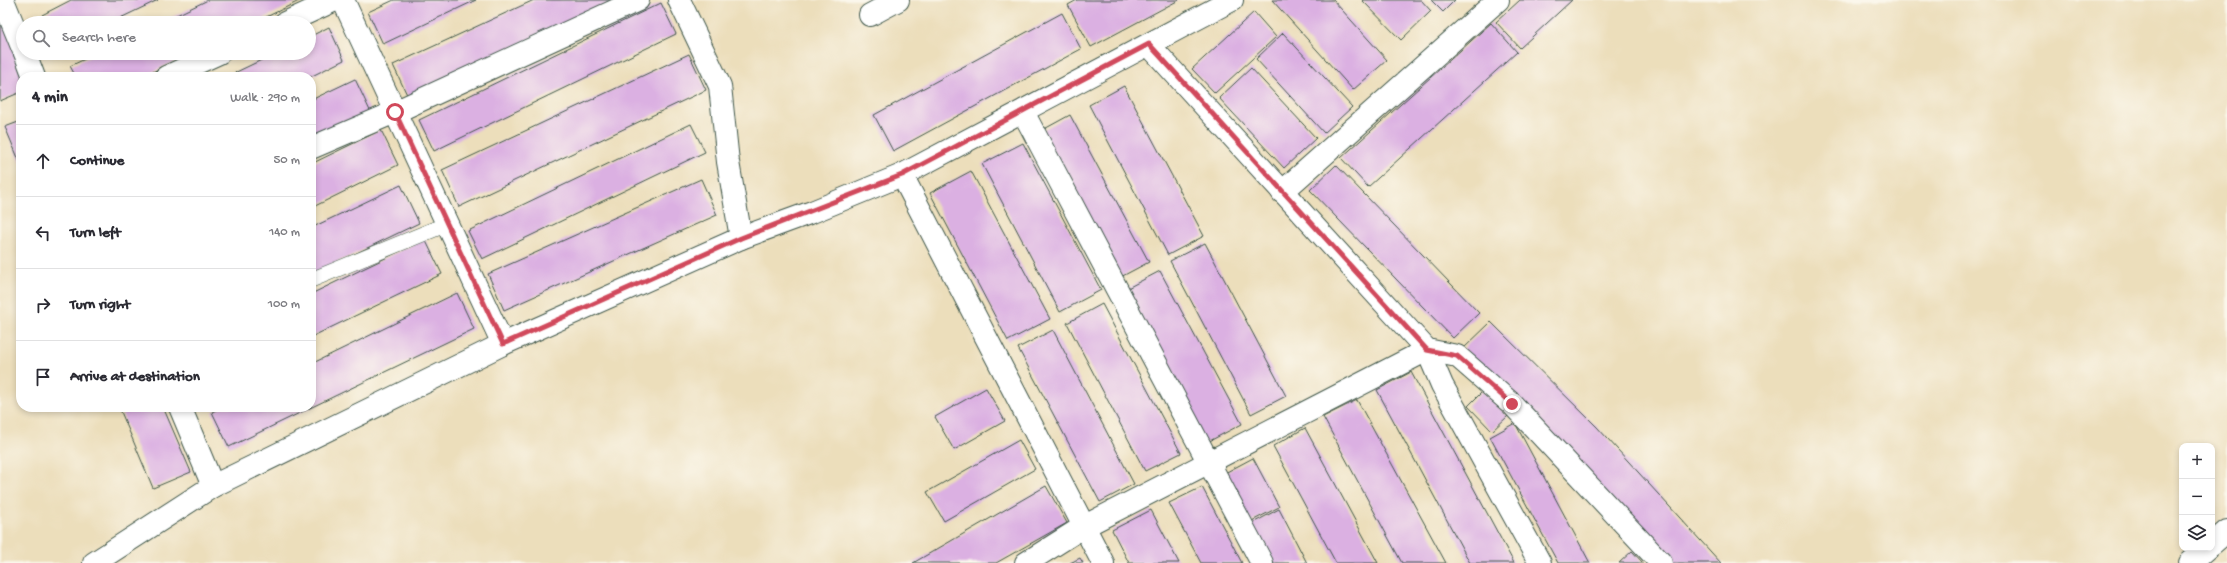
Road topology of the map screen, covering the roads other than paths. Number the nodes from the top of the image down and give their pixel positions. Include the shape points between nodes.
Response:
1 (3, 0) edge
2 (335, 0) edge
3 (344, 0) edge
4 (638, 0) edge
5 (679, 0) edge
6 (898, 0) edge
7 (1232, 0) edge
8 (1498, 0) edge
9 (870, 15) dead end
10 (300, 16) edge
11 (16, 32) edge
12 (1149, 44) junction
13 (27, 60) edge
14 (204, 60) edge
15 (32, 72) edge
16 (177, 72) edge
17 (395, 112) junction
18 (1023, 112) junction
19 (316, 146) edge
20 (902, 175) junction
21 (1282, 192) junction
22 (447, 224) junction
23 (741, 238) junction
24 (316, 278) edge
25 (503, 344) junction
26 (1427, 350) junction
27 (182, 412) edge
28 (1208, 462) junction
29 (213, 486) junction
30 (1083, 527) junction
31 (2227, 530) edge
32 (2215, 541) edge
33 (2204, 551) edge
34 (94, 563) edge
35 (1026, 563) edge
36 (1103, 563) edge
37 (1262, 563) edge
38 (1540, 563) edge
39 (1661, 563) edge
40 (2190, 563) edge

1 - 11 street
2 - 10 street
3 - 17 street
4 - 17 street
5 - 23 street via 720,86 728,162
6 - 9 street
7 - 12 street
8 - 21 street
12 - 18 street
12 - 21 street
13 - 15 street
14 - 16 street
17 - 19 street
17 - 22 street
18 - 20 street
18 - 28 street
20 - 23 street
20 - 30 street
21 - 26 street
22 - 24 lane
22 - 25 street
23 - 25 street
25 - 29 street
26 - 28 street
26 - 38 street via 1442,385
26 - 39 street via 1457,356 1512,404
27 - 29 street
28 - 30 street
28 - 37 street
29 - 34 street
30 - 35 street
30 - 36 street
31 - 32 street
33 - 40 street

